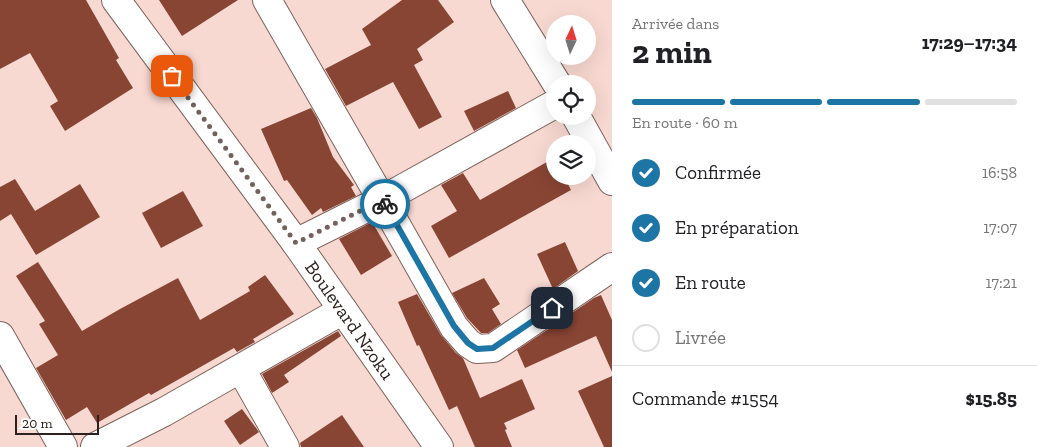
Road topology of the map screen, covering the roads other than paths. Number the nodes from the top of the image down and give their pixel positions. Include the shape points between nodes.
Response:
1 (116, 0) edge
2 (267, 0) edge
3 (505, 0) edge
4 (551, 75) edge
5 (546, 109) edge
6 (581, 125) edge
7 (612, 181) edge
8 (382, 200) junction
9 (296, 243) junction
10 (612, 268) edge
11 (343, 310) junction
12 (0, 336) edge
13 (241, 369) junction
14 (63, 447) edge
15 (95, 447) edge
16 (285, 447) edge
17 (439, 447) edge

1 - 9 street, Boulevard Nzoku
2 - 8 street
3 - 4 street
5 - 8 street
6 - 7 street
8 - 9 street
8 - 10 street via 454,326 477,349 493,348
9 - 11 street, Boulevard Nzoku
11 - 13 street
11 - 17 street, Boulevard Nzoku
12 - 14 street
13 - 15 street
13 - 16 street

